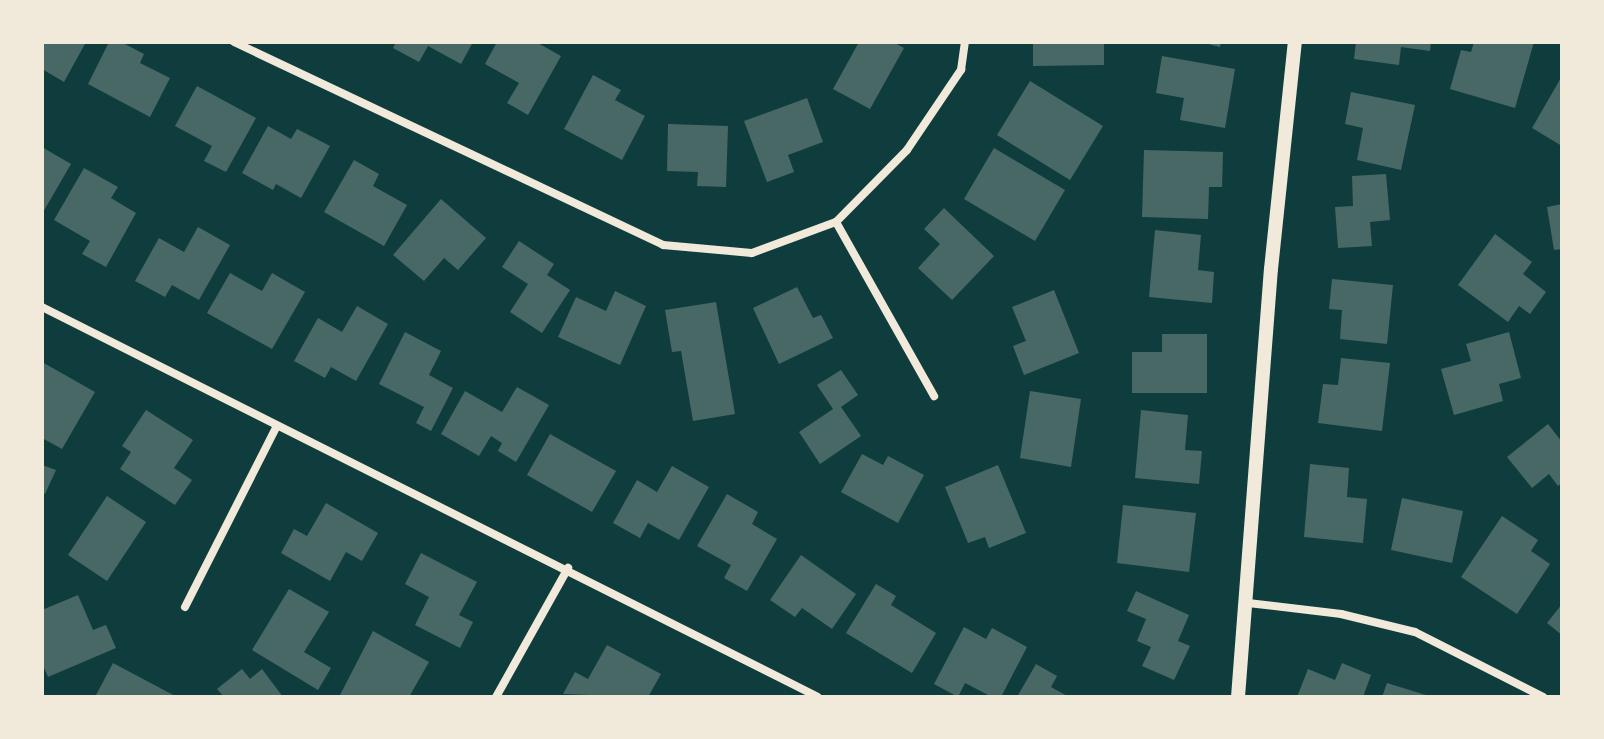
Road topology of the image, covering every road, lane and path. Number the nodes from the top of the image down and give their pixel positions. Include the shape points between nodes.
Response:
1 (234, 42) edge
2 (965, 42) edge
3 (1295, 42) edge
4 (836, 222) junction
5 (42, 307) edge
6 (934, 396) dead end
7 (277, 426) junction
8 (568, 568) junction
9 (1248, 603) junction
10 (185, 607) dead end
11 (496, 697) edge
12 (818, 697) edge
13 (1238, 697) edge
14 (1543, 697) edge

1 - 4 street via 663,245 752,253
2 - 4 street via 961,70 907,150
3 - 9 street via 1271,269
4 - 6 street
5 - 7 street
7 - 8 street
7 - 10 street
8 - 11 street
8 - 12 street
9 - 13 street
9 - 14 street via 1341,614 1415,632

